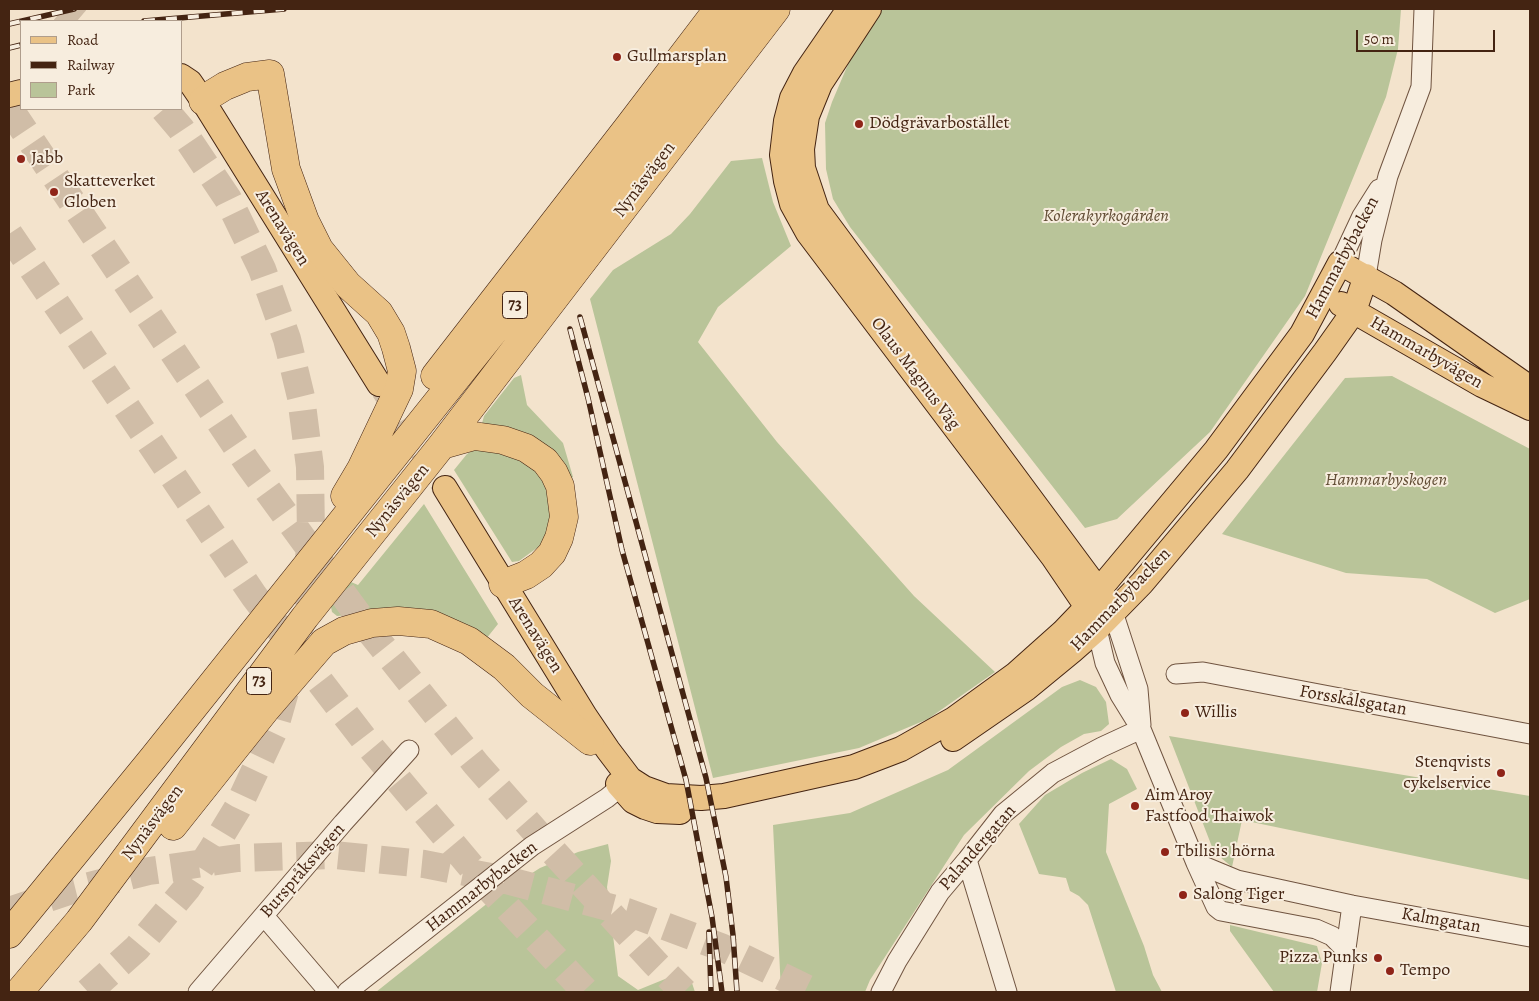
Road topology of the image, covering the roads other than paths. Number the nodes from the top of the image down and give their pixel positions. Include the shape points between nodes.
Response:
1 (699, 9) edge
2 (718, 9) edge
3 (745, 9) edge
4 (776, 9) edge
5 (793, 9) edge
6 (849, 9) edge
7 (869, 9) edge
8 (1424, 9) edge
9 (182, 77) edge
10 (722, 78) junction
11 (193, 100) edge
12 (629, 126) junction
13 (1388, 176) junction
14 (1340, 263) junction
15 (1366, 276) junction
16 (1324, 295) junction
17 (1354, 311) junction
18 (376, 388) tunnel mouth
19 (1530, 388) edge
20 (1530, 408) edge
21 (442, 445) junction
22 (361, 469) junction
23 (503, 584) junction
24 (1093, 598) junction
25 (280, 599) junction
26 (1114, 612) junction
27 (1097, 629) junction
28 (1176, 674) dead end
29 (1141, 729) junction
30 (1530, 734) edge
31 (590, 741) junction
32 (409, 750) dead end
33 (625, 783) junction
34 (967, 860) junction
35 (1196, 863) junction
36 (1352, 905) junction
37 (264, 916) junction
38 (79, 921) junction
39 (9, 934) edge
40 (1530, 937) edge
41 (1346, 950) junction
42 (19, 992) edge
43 (198, 992) edge
44 (328, 992) edge
45 (347, 992) edge
46 (881, 992) edge
47 (1007, 992) edge
48 (1340, 992) edge

1 - 12 highway via 676,40
2 - 12 highway
3 - 25 highway, Nynäsvägen / 73
4 - 10 highway, Nynäsvägen / 73
5 - 10 highway
6 - 24 main road, Olaus Magnus Väg via 805,73 792,98 782,155 792,204 808,233 1033,531
7 - 24 main road, Olaus Magnus Väg via 820,84 807,116 803,168 817,210
8 - 13 street, Hammarbybacken via 1421,87
9 - 11 main road, Arenavägen via 190,82
10 - 21 highway, Nynäsvägen / 73
11 - 18 main road, Arenavägen
11 - 22 highway via 247,77 270,74 286,169 305,221 319,249 348,285 379,313 391,333 402,371 399,390
12 - 22 highway
13 - 14 street, Hammarbybacken via 1362,216
13 - 15 street, Hammarbybacken
14 - 15 main road, Hammarbyvägen
14 - 16 main road, Hammarbybacken
15 - 17 main road, Hammarbybacken
15 - 19 main road, Hammarbyvägen
16 - 17 main road, Hammarbyvägen
16 - 24 main road, Hammarbybacken via 1302,334 1216,450
17 - 20 main road, Hammarbyvägen via 1482,385
17 - 26 main road, Hammarbybacken via 1237,470
21 - 23 highway via 474,436 504,440 526,448 545,461 560,486 564,517 552,553 526,575
21 - 38 highway, Nynäsvägen / 73 via 305,617
22 - 25 highway
23 - 31 main road, Arenavägen via 440,493 525,642
23 - 33 main road, Arenavägen via 608,750
24 - 26 main road, Olaus Magnus Väg
24 - 27 main road, Olaus Magnus Väg
24 - 33 main road, Hammarbybacken via 1063,632 1016,674 954,719 900,750 854,767 724,796 666,796
25 - 39 highway, Nynäsvägen / 73
26 - 27 main road, Hammarbybacken
26 - 29 street, Olaus Magnus Väg via 1138,690
27 - 29 street, Olaus Magnus Väg via 1105,663
27 - 33 main road, Hammarbybacken via 1027,688 963,733 907,764 858,782 726,809 683,812 657,811 633,801
28 - 30 street, Forsskålsgatan via 1203,672
29 - 34 street, Palandergatan via 1054,773 1003,814
29 - 35 street, Olaus Magnus Väg
31 - 33 main road, Arenavägen
31 - 38 highway via 532,695 504,667 454,634 431,624 398,621 372,623 344,631 324,642 267,708 150,856
32 - 37 street, Burspråksvägen
33 - 45 street, Hammarbybacken via 532,846
34 - 46 street, Palandergatan via 940,892
34 - 47 street
35 - 36 street via 1237,880
35 - 41 street, Olaus Magnus Väg via 1220,911 1316,929 1332,936
36 - 40 street, Kalmgatan
36 - 41 street
37 - 43 street, Burspråksvägen
37 - 44 street
38 - 42 highway, Nynäsvägen / 73
41 - 48 street

